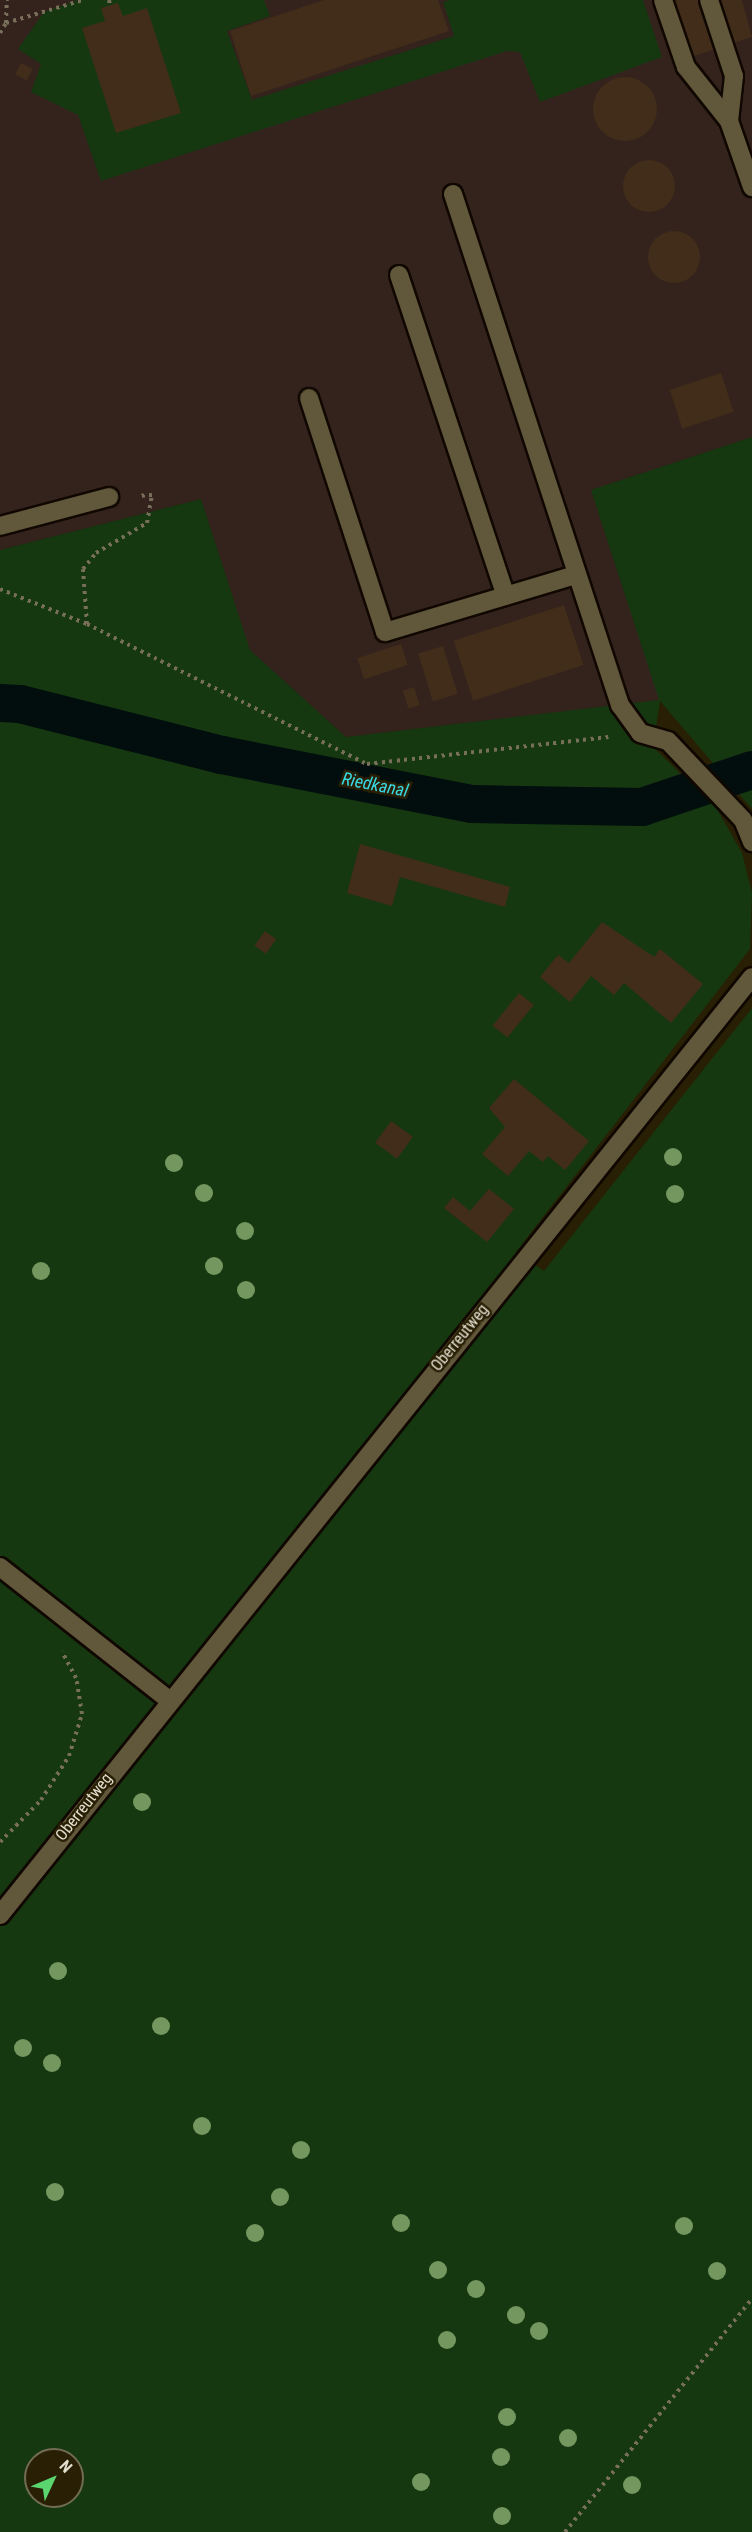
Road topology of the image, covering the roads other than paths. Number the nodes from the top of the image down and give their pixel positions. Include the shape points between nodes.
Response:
1 (663, 0) edge
2 (709, 0) edge
3 (729, 121) junction
4 (752, 187) edge
5 (453, 194) dead end
6 (399, 275) dead end
7 (309, 398) dead end
8 (109, 497) road end
9 (0, 526) edge
10 (575, 575) junction
11 (506, 596) junction
12 (752, 842) edge
13 (752, 977) edge
14 (0, 1567) edge
15 (168, 1699) junction
16 (0, 1915) edge

1 - 3 lane via 686,67
2 - 3 lane via 734,76
3 - 4 lane
5 - 10 lane
6 - 11 lane
7 - 11 lane via 385,632
8 - 9 lane
10 - 11 lane
10 - 12 lane via 621,705 640,733 668,741 743,820
13 - 15 lane, Oberreutweg
14 - 15 lane
15 - 16 lane, Oberreutweg

